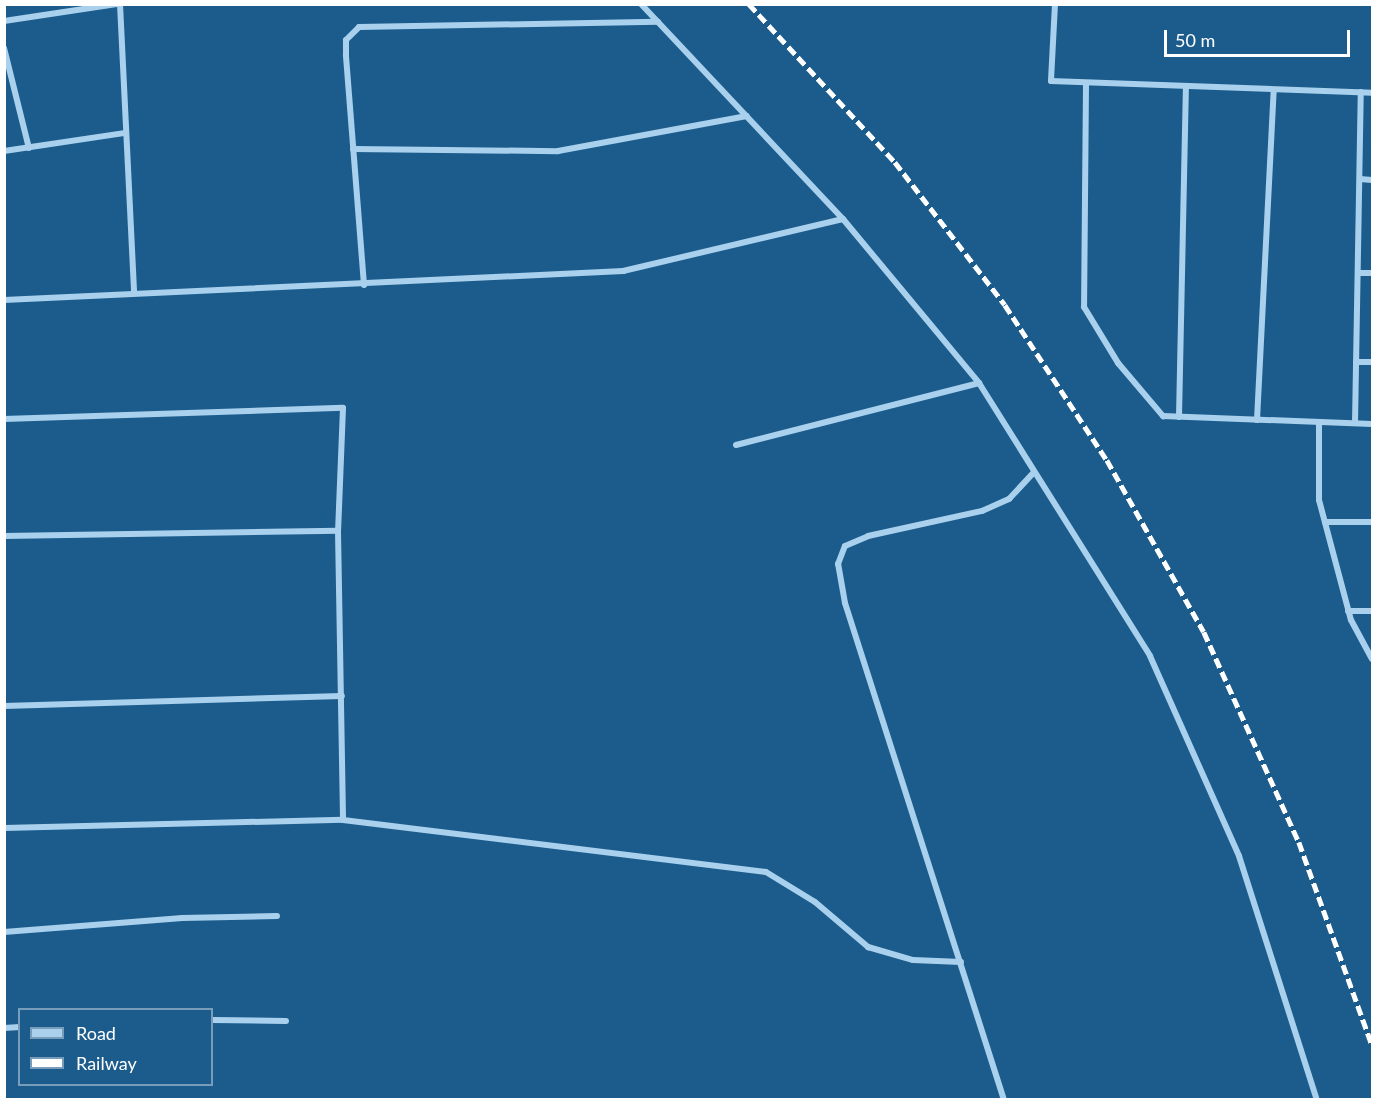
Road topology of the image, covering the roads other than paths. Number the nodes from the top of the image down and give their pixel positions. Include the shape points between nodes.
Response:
1 (119, 4) edge
2 (641, 4) edge
3 (1055, 4) edge
4 (4, 21) edge
5 (658, 22) junction
6 (4, 48) edge
7 (1086, 84) junction
8 (1186, 87) junction
9 (1274, 90) junction
10 (1361, 92) junction
11 (1372, 93) edge
12 (747, 116) junction
13 (124, 133) junction
14 (29, 148) junction
15 (353, 149) junction
16 (4, 151) edge
17 (1360, 179) junction
18 (1372, 180) edge
19 (843, 219) junction
20 (1358, 273) junction
21 (1372, 273) edge
22 (364, 285) junction
23 (134, 293) junction
24 (4, 300) edge
25 (1356, 362) junction
26 (1372, 362) edge
27 (979, 383) junction
28 (1179, 417) junction
29 (4, 418) edge
30 (1257, 420) junction
31 (1319, 423) junction
32 (1355, 423) junction
33 (1372, 424) edge
34 (736, 445) dead end
35 (1033, 473) junction
36 (1325, 522) junction
37 (1372, 522) edge
38 (338, 531) junction
39 (4, 536) edge
40 (1348, 611) junction
41 (1372, 611) edge
42 (1372, 659) edge
43 (342, 696) junction
44 (4, 706) edge
45 (343, 820) junction
46 (4, 828) edge
47 (277, 916) dead end
48 (4, 932) edge
49 (961, 962) junction
50 (213, 1020) edge
51 (286, 1021) dead end
52 (1004, 1100) edge
53 (1317, 1100) edge

1 - 4 street
1 - 13 street
2 - 5 street
3 - 7 street via 1051,81
5 - 12 street
5 - 15 street via 358,27 346,40 345,55
6 - 14 street
7 - 8 street
7 - 28 street via 1084,307 1119,363 1163,416
8 - 9 street
8 - 28 street
9 - 10 street
9 - 30 street
10 - 11 street
10 - 17 street
12 - 15 street via 558,150
12 - 19 street
13 - 14 street
13 - 23 street
14 - 16 street
15 - 22 street
17 - 18 street
17 - 20 street
19 - 22 street via 623,271
19 - 27 street
20 - 21 street
20 - 25 street
22 - 23 street
23 - 24 street
25 - 26 street
25 - 32 street
27 - 34 street
27 - 35 street
28 - 30 street
29 - 38 street via 343,408
30 - 31 street
31 - 32 street
31 - 36 street via 1319,500
32 - 33 street
35 - 49 street via 1009,499 982,511 868,536 845,546 838,564 845,603
35 - 53 street via 1154,667 1239,856
36 - 37 street
36 - 40 street
38 - 39 street
38 - 43 street
40 - 41 street
40 - 42 street
43 - 44 street
43 - 45 street
45 - 46 street
45 - 49 street via 766,872 815,902 868,947 913,960
47 - 48 street via 182,918
49 - 52 street
50 - 51 street

